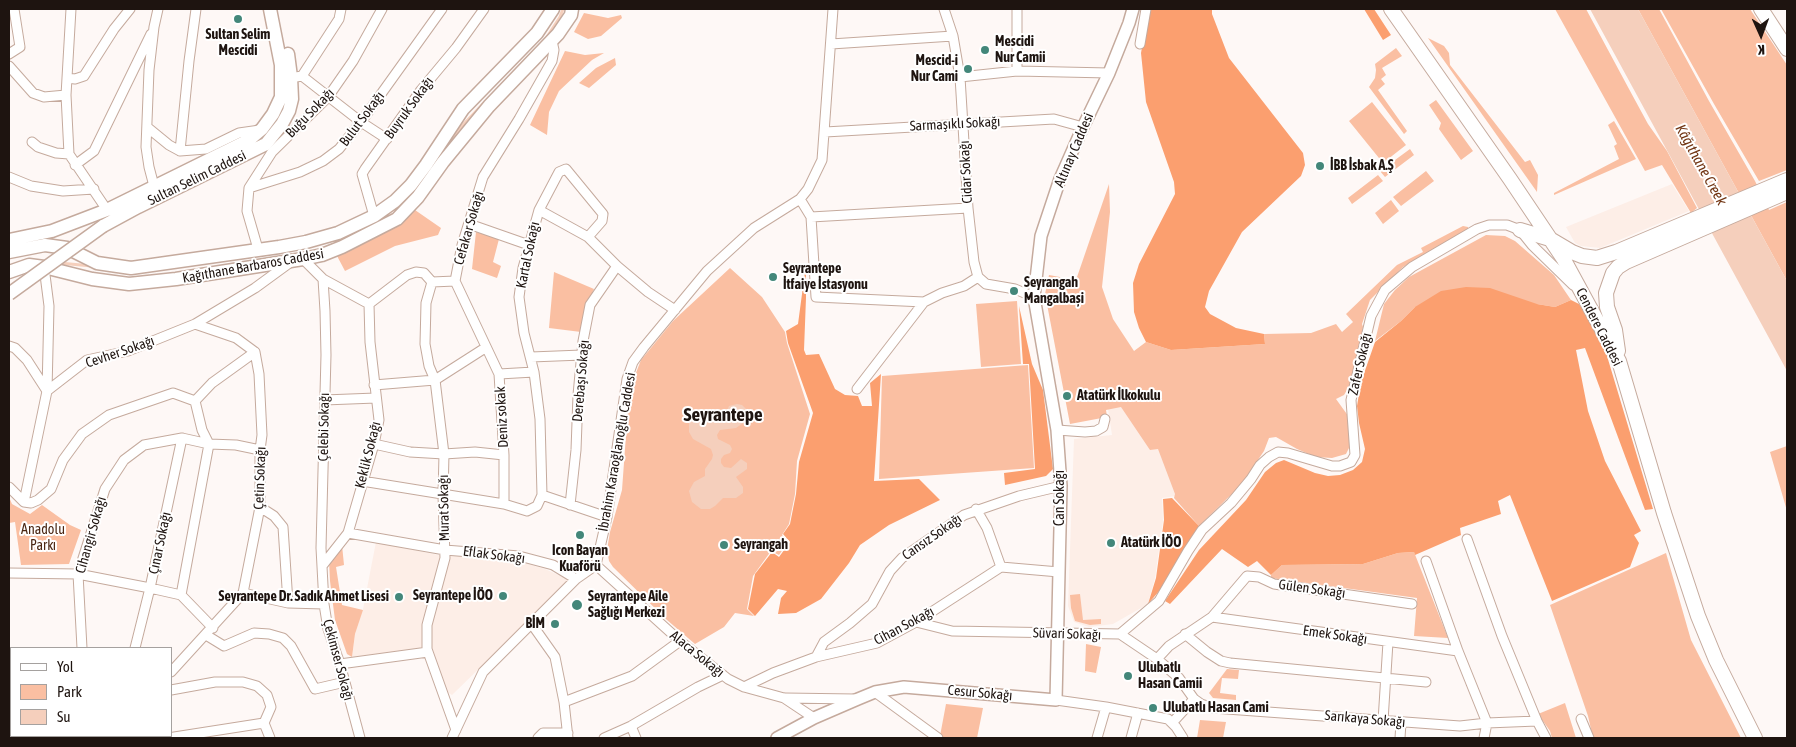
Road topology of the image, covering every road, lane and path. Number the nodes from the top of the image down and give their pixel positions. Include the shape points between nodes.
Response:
1 (14, 9) edge
2 (71, 9) edge
3 (130, 9) edge
4 (158, 9) edge
5 (196, 9) edge
6 (270, 9) edge
7 (278, 9) edge
8 (341, 9) edge
9 (382, 9) edge
10 (442, 9) edge
11 (484, 9) edge
12 (553, 9) edge
13 (572, 9) edge
14 (833, 9) edge
15 (944, 9) edge
16 (1017, 9) edge
17 (1132, 9) edge
18 (1146, 9) edge
19 (1391, 9) edge
20 (1761, 9) edge
21 (154, 27) junction
22 (953, 36) junction
23 (552, 41) junction
24 (831, 44) junction
25 (1140, 44) dead end
26 (1787, 49) edge
27 (9, 54) edge
28 (9, 66) edge
29 (1017, 71) junction
30 (1109, 73) junction
31 (296, 77) junction
32 (960, 77) junction
33 (68, 78) junction
34 (66, 95) junction
35 (328, 97) junction
36 (362, 122) junction
37 (964, 124) junction
38 (147, 127) junction
39 (1083, 127) junction
40 (262, 129) junction
41 (825, 132) junction
42 (387, 139) junction
43 (32, 142) dead end
44 (180, 151) junction
45 (70, 154) junction
46 (75, 164) junction
47 (9, 177) edge
48 (1786, 184) edge
49 (154, 186) junction
50 (249, 188) junction
51 (94, 189) junction
52 (800, 199) junction
53 (968, 208) junction
54 (107, 210) junction
55 (538, 210) junction
56 (374, 216) junction
57 (811, 217) junction
58 (469, 224) junction
59 (1520, 230) junction
60 (11, 237) edge
61 (588, 237) junction
62 (1550, 240) junction
63 (529, 245) junction
64 (258, 249) junction
65 (9, 252) edge
66 (1621, 257) junction
67 (299, 259) junction
68 (175, 263) junction
69 (271, 264) junction
70 (617, 266) junction
71 (44, 267) junction
72 (9, 272) edge
73 (978, 277) junction
74 (176, 279) junction
75 (323, 279) junction
76 (455, 281) junction
77 (432, 282) junction
78 (9, 294) edge
79 (1034, 297) junction
80 (1585, 299) junction
81 (924, 302) junction
82 (369, 304) junction
83 (675, 310) junction
84 (195, 324) junction
85 (9, 346) edge
86 (485, 348) junction
87 (255, 352) junction
88 (582, 356) junction
89 (531, 357) junction
90 (1618, 361) junction
91 (534, 372) junction
92 (499, 374) junction
93 (435, 380) junction
94 (374, 386) junction
95 (856, 389) dead end
96 (47, 391) junction
97 (376, 398) junction
98 (324, 400) junction
99 (195, 401) junction
100 (1105, 419) dead end
101 (1057, 430) junction
102 (182, 438) junction
103 (209, 444) junction
104 (374, 444) junction
105 (260, 450) junction
106 (444, 454) junction
107 (504, 455) junction
108 (362, 481) junction
109 (1061, 486) junction
110 (9, 487) edge
111 (443, 495) junction
112 (542, 495) junction
113 (24, 502) junction
114 (504, 504) junction
115 (570, 505) junction
116 (260, 507) junction
117 (976, 509) junction
118 (608, 517) junction
119 (348, 533) junction
120 (1467, 539) dead end
121 (444, 550) junction
122 (1426, 561) dead end
123 (596, 565) junction
124 (322, 566) junction
125 (1001, 567) junction
126 (1059, 572) junction
127 (9, 573) edge
128 (78, 574) junction
129 (576, 579) junction
130 (150, 588) junction
131 (243, 593) junction
132 (181, 595) junction
133 (288, 603) junction
134 (324, 604) junction
135 (1412, 604) dead end
136 (1212, 617) junction
137 (916, 622) junction
138 (530, 623) junction
139 (209, 631) junction
140 (1058, 633) junction
141 (1120, 634) junction
142 (1185, 634) junction
143 (680, 641) junction
144 (1388, 642) junction
145 (82, 647) edge
146 (135, 647) edge
147 (428, 652) junction
148 (1458, 652) junction
149 (816, 657) junction
150 (1157, 659) junction
151 (340, 664) junction
152 (172, 671) edge
153 (723, 675) junction
154 (1386, 679) junction
155 (345, 682) junction
156 (1426, 682) dead end
157 (744, 687) junction
158 (172, 690) edge
159 (875, 692) junction
160 (784, 698) junction
161 (858, 699) junction
162 (1194, 699) junction
163 (1056, 700) junction
164 (564, 702) junction
165 (1106, 707) junction
166 (1138, 713) junction
167 (814, 718) junction
168 (1581, 718) dead end
169 (1383, 721) junction
170 (1537, 721) junction
171 (264, 723) junction
172 (1172, 723) junction
173 (1401, 723) junction
174 (1487, 723) junction
175 (631, 726) junction
176 (9, 731) edge
177 (230, 734) edge
178 (454, 734) edge
179 (568, 736) edge
180 (10, 738) edge
181 (167, 738) edge
182 (270, 738) edge
183 (360, 738) edge
184 (538, 738) edge
185 (604, 738) edge
186 (636, 738) edge
187 (777, 738) edge
188 (938, 738) edge
189 (1098, 738) edge
190 (1131, 738) edge
191 (1183, 738) edge
192 (1400, 738) edge
193 (1484, 738) edge
194 (1546, 738) edge
195 (1589, 738) edge
196 (1755, 738) edge

1 - 27 street via 20,47
2 - 33 street
3 - 33 street via 84,76
4 - 21 street
5 - 44 street
6 - 40 main road, Sultan Selim Caddesi via 281,65 281,97
7 - 31 main road, Sultan Selim Caddesi
8 - 31 street via 339,19
9 - 35 street, Buğu Sokağı via 353,62
10 - 36 street, Bulut Sokağı
11 - 42 street, Buyruk Sokağı
12 - 56 main road, Kağıthane Barbaros Caddesi via 537,33 463,109 411,185
13 - 23 main road, Kağıthane Barbaros Caddesi
14 - 24 street, İbrahim Karaoğlanoğlu Caddesi
15 - 22 street, Cidar Sokağı
16 - 29 street
17 - 30 street, Altınay Caddesi
18 - 25 street
19 - 62 main road, Cendere Caddesi
20 - 26 main road
21 - 38 street
21 - 46 street via 94,151
22 - 24 street
22 - 32 street, Cidar Sokağı
23 - 58 street, Cefakar Sokağı via 552,60 483,177
23 - 67 main road, Kağıthane Barbaros Caddesi via 489,106 418,197 396,219 342,247
24 - 41 street, İbrahim Karaoğlanoğlu Caddesi
28 - 34 street via 33,93 44,97
29 - 30 street
29 - 32 street
30 - 39 street, Altınay Caddesi
31 - 35 street
31 - 78 main road, Sultan Selim Caddesi, bridge via 289,111 266,144 103,226
32 - 37 street, Cidar Sokağı
33 - 34 street
34 - 45 street
35 - 36 street
35 - 50 street, Buğu Sokağı via 272,152
36 - 42 street
36 - 50 street, Bulut Sokağı via 324,161
37 - 39 street, Sarmaşıklı Sokağı via 1054,119
37 - 41 street, Sarmaşıklı Sokağı
37 - 53 street, Cidar Sokağı
38 - 44 street
38 - 49 street via 147,157
39 - 79 street, Altınay Caddesi via 1060,179 1041,236
40 - 44 street via 239,133 206,149
40 - 49 main road, Sultan Selim Caddesi via 248,140
41 - 52 street, İbrahim Karaoğlanoğlu Caddesi via 822,160
42 - 56 street, Buyruk Sokağı via 362,174
43 - 45 street via 56,153
45 - 46 street
46 - 51 street
47 - 51 street via 31,186 63,191
48 - 66 main road
49 - 54 main road, Sultan Selim Caddesi
50 - 64 street via 247,212
51 - 54 street
52 - 57 street
52 - 83 street, İbrahim Karaoğlanoğlu Caddesi via 754,228 707,271
53 - 57 street
53 - 73 street, Cidar Sokağı
54 - 60 main road, Sultan Selim Caddesi via 52,231
55 - 61 street
55 - 61 street, Kartal Sokağı via 559,172 566,169 603,214 602,221
55 - 63 street, Kartal Sokağı
56 - 64 main road, Kağıthane Barbaros Caddesi via 338,233 306,242
57 - 81 street via 816,297
58 - 63 street
58 - 76 street, Cefakar Sokağı
59 - 62 main road
59 - 80 street
59 - 141 street, Zafer Sokağı via 1498,224 1477,229 1412,267 1385,290 1370,316 1351,400 1355,455 1351,462 1332,466 1278,452 1269,457 1202,530 1159,601
61 - 70 street
62 - 66 main road via 1582,256
62 - 80 main road, Cendere Caddesi
63 - 89 street, Kartal Sokağı via 519,297
64 - 68 main road, Kağıthane Barbaros Caddesi
64 - 69 main road
65 - 68 main road, Kağıthane Barbaros Caddesi via 45,245 67,248 96,263 122,267
66 - 90 main road via 1606,293
67 - 69 main road, Kağıthane Barbaros Caddesi
67 - 75 street
67 - 84 street, Cevher Sokağı
68 - 74 main road
69 - 74 main road, Kağıthane Barbaros Caddesi
70 - 83 street
70 - 88 street, Derebaşı Sokağı via 590,305
71 - 72 main road, Kağıthane Barbaros Caddesi via 29,265
71 - 74 main road, Kağıthane Barbaros Caddesi via 129,284
71 - 96 street via 49,306
73 - 79 street via 986,284 1015,289
73 - 81 street
75 - 82 street
75 - 98 street, Çelebi Sokağı
76 - 77 street, Cefakar Sokağı
76 - 86 street, Deniz sokak
77 - 82 street, Cefakar Sokağı via 424,273 407,275
77 - 93 street, Murat Sokağı via 426,303 425,344
79 - 101 street, Can Sokağı
80 - 90 main road, Cendere Caddesi
81 - 95 street
82 - 94 street, Keklik Sokağı
83 - 118 street, İbrahim Karaoğlanoğlu Caddesi via 634,362 628,379
84 - 87 street via 236,338
84 - 96 street, Cevher Sokağı via 128,351 87,360
85 - 96 street via 16,348 27,360
86 - 92 street, Deniz sokak
86 - 93 street
87 - 99 street via 212,383
87 - 105 street, Çetin Sokağı via 259,374
88 - 89 street
88 - 115 street, Derebaşı Sokağı
89 - 91 street, Kartal Sokağı
90 - 196 main road, Cendere Caddesi via 1698,616
91 - 92 street
91 - 112 street, Kartal Sokağı via 540,420
92 - 107 street, Deniz sokak
93 - 94 street
93 - 106 street, Murat Sokağı
94 - 97 street, Keklik Sokağı
96 - 113 street
97 - 98 street
97 - 104 street, Keklik Sokağı via 379,420
98 - 124 street, Çelebi Sokağı
99 - 103 street
99 - 113 street via 174,393 109,415 82,434 63,460 51,489 38,500
100 - 101 street via 1103,426 1096,431
101 - 109 street, Can Sokağı
102 - 103 street, Cihangir Sokağı
102 - 128 street, Cihangir Sokağı via 144,445 124,460 104,489
102 - 130 street, Çınar Sokağı
103 - 105 street, Cihangir Sokağı
103 - 132 street
104 - 106 street via 410,452
104 - 108 street, Keklik Sokağı
105 - 116 street, Çetin Sokağı
106 - 107 street via 475,452
106 - 111 street, Murat Sokağı
107 - 114 street, Deniz sokak
108 - 111 street
108 - 119 street, Keklik Sokağı
109 - 117 street, Cansız Sokağı
109 - 126 street, Can Sokağı
110 - 113 street
111 - 114 street
111 - 121 street, Murat Sokağı
112 - 114 street via 537,506 527,511
112 - 115 street
115 - 118 street
116 - 131 street, Çetin Sokağı
116 - 133 street via 283,527
117 - 125 street
117 - 149 street, Cansız Sokağı via 902,558 890,571 872,604 824,642
118 - 123 street, İbrahim Karaoğlanoğlu Caddesi
119 - 121 street, Eflak Sokağı
119 - 124 street, Keklik Sokağı
120 - 170 street
121 - 129 street, Eflak Sokağı via 519,556 553,565
121 - 147 street, Murat Sokağı via 445,558 427,625
122 - 148 street
123 - 129 street
123 - 143 street, Alaca Sokağı
124 - 134 street, Çelebi Sokağı
125 - 126 street
125 - 137 street, Cihan Sokağı
126 - 140 street, Can Sokağı
127 - 128 street
128 - 130 street
128 - 145 street, Cihangir Sokağı
129 - 138 street
130 - 132 street
130 - 146 street, Çınar Sokağı
131 - 133 street, Çekimser Sokağı
131 - 139 street, Çetin Sokağı
132 - 139 street
133 - 134 street, Çekimser Sokağı
134 - 151 street, Çekimser Sokağı via 328,629
135 - 136 street, Gülen Sokağı via 1274,584 1252,575 1243,579
136 - 142 street, Gülen Sokağı
136 - 144 street, Emek Sokağı
137 - 140 street, Süvari Sokağı via 952,631
137 - 149 street, Cihan Sokağı via 877,643
138 - 164 street via 555,657
138 - 178 street via 483,672
139 - 152 street, Çetin Sokağı
139 - 155 street via 224,646 254,633 283,638 292,646 315,690
140 - 141 street, Süvari Sokağı
140 - 163 street, Can Sokağı
141 - 150 street, Süvari Sokağı
142 - 150 street, Gülen Sokağı
142 - 154 street via 1221,661
143 - 153 street, Alaca Sokağı
143 - 164 street via 632,676
144 - 148 street, Emek Sokağı
144 - 154 street
147 - 151 street
147 - 178 street, Murat Sokağı
148 - 174 street
149 - 157 street, Cihan Sokağı
150 - 162 street, Süvari Sokağı via 1179,678
151 - 155 street, Çekimser Sokağı
153 - 157 street, Alaca Sokağı
153 - 175 street
154 - 156 street
154 - 169 street
155 - 183 street, Çekimser Sokağı
157 - 160 street, Alaca Sokağı
158 - 171 street via 215,682 243,682 257,686 271,707
159 - 161 street, Cesur Sokağı
159 - 163 street, Cesur Sokağı via 904,688
159 - 188 street
160 - 161 street
160 - 167 street, Alaca Sokağı
161 - 167 street, Cesur Sokağı
162 - 169 street, Sarıkaya Sokağı via 1213,708
162 - 172 street
163 - 165 street, Cesur Sokağı
164 - 179 street
165 - 166 street, Cesur Sokağı
165 - 189 street
166 - 172 street, Cesur Sokağı via 1168,719
166 - 190 street
167 - 187 street, Cesur Sokağı
168 - 195 street
169 - 173 street, Sarıkaya Sokağı
170 - 174 street, Sarıkaya Sokağı
170 - 194 street
171 - 177 street
171 - 182 street
172 - 191 street
173 - 174 street, Sarıkaya Sokağı via 1460,726
173 - 192 street
174 - 193 street
175 - 185 street
175 - 186 street
176 - 180 street
177 - 181 street
179 - 184 street via 544,733

